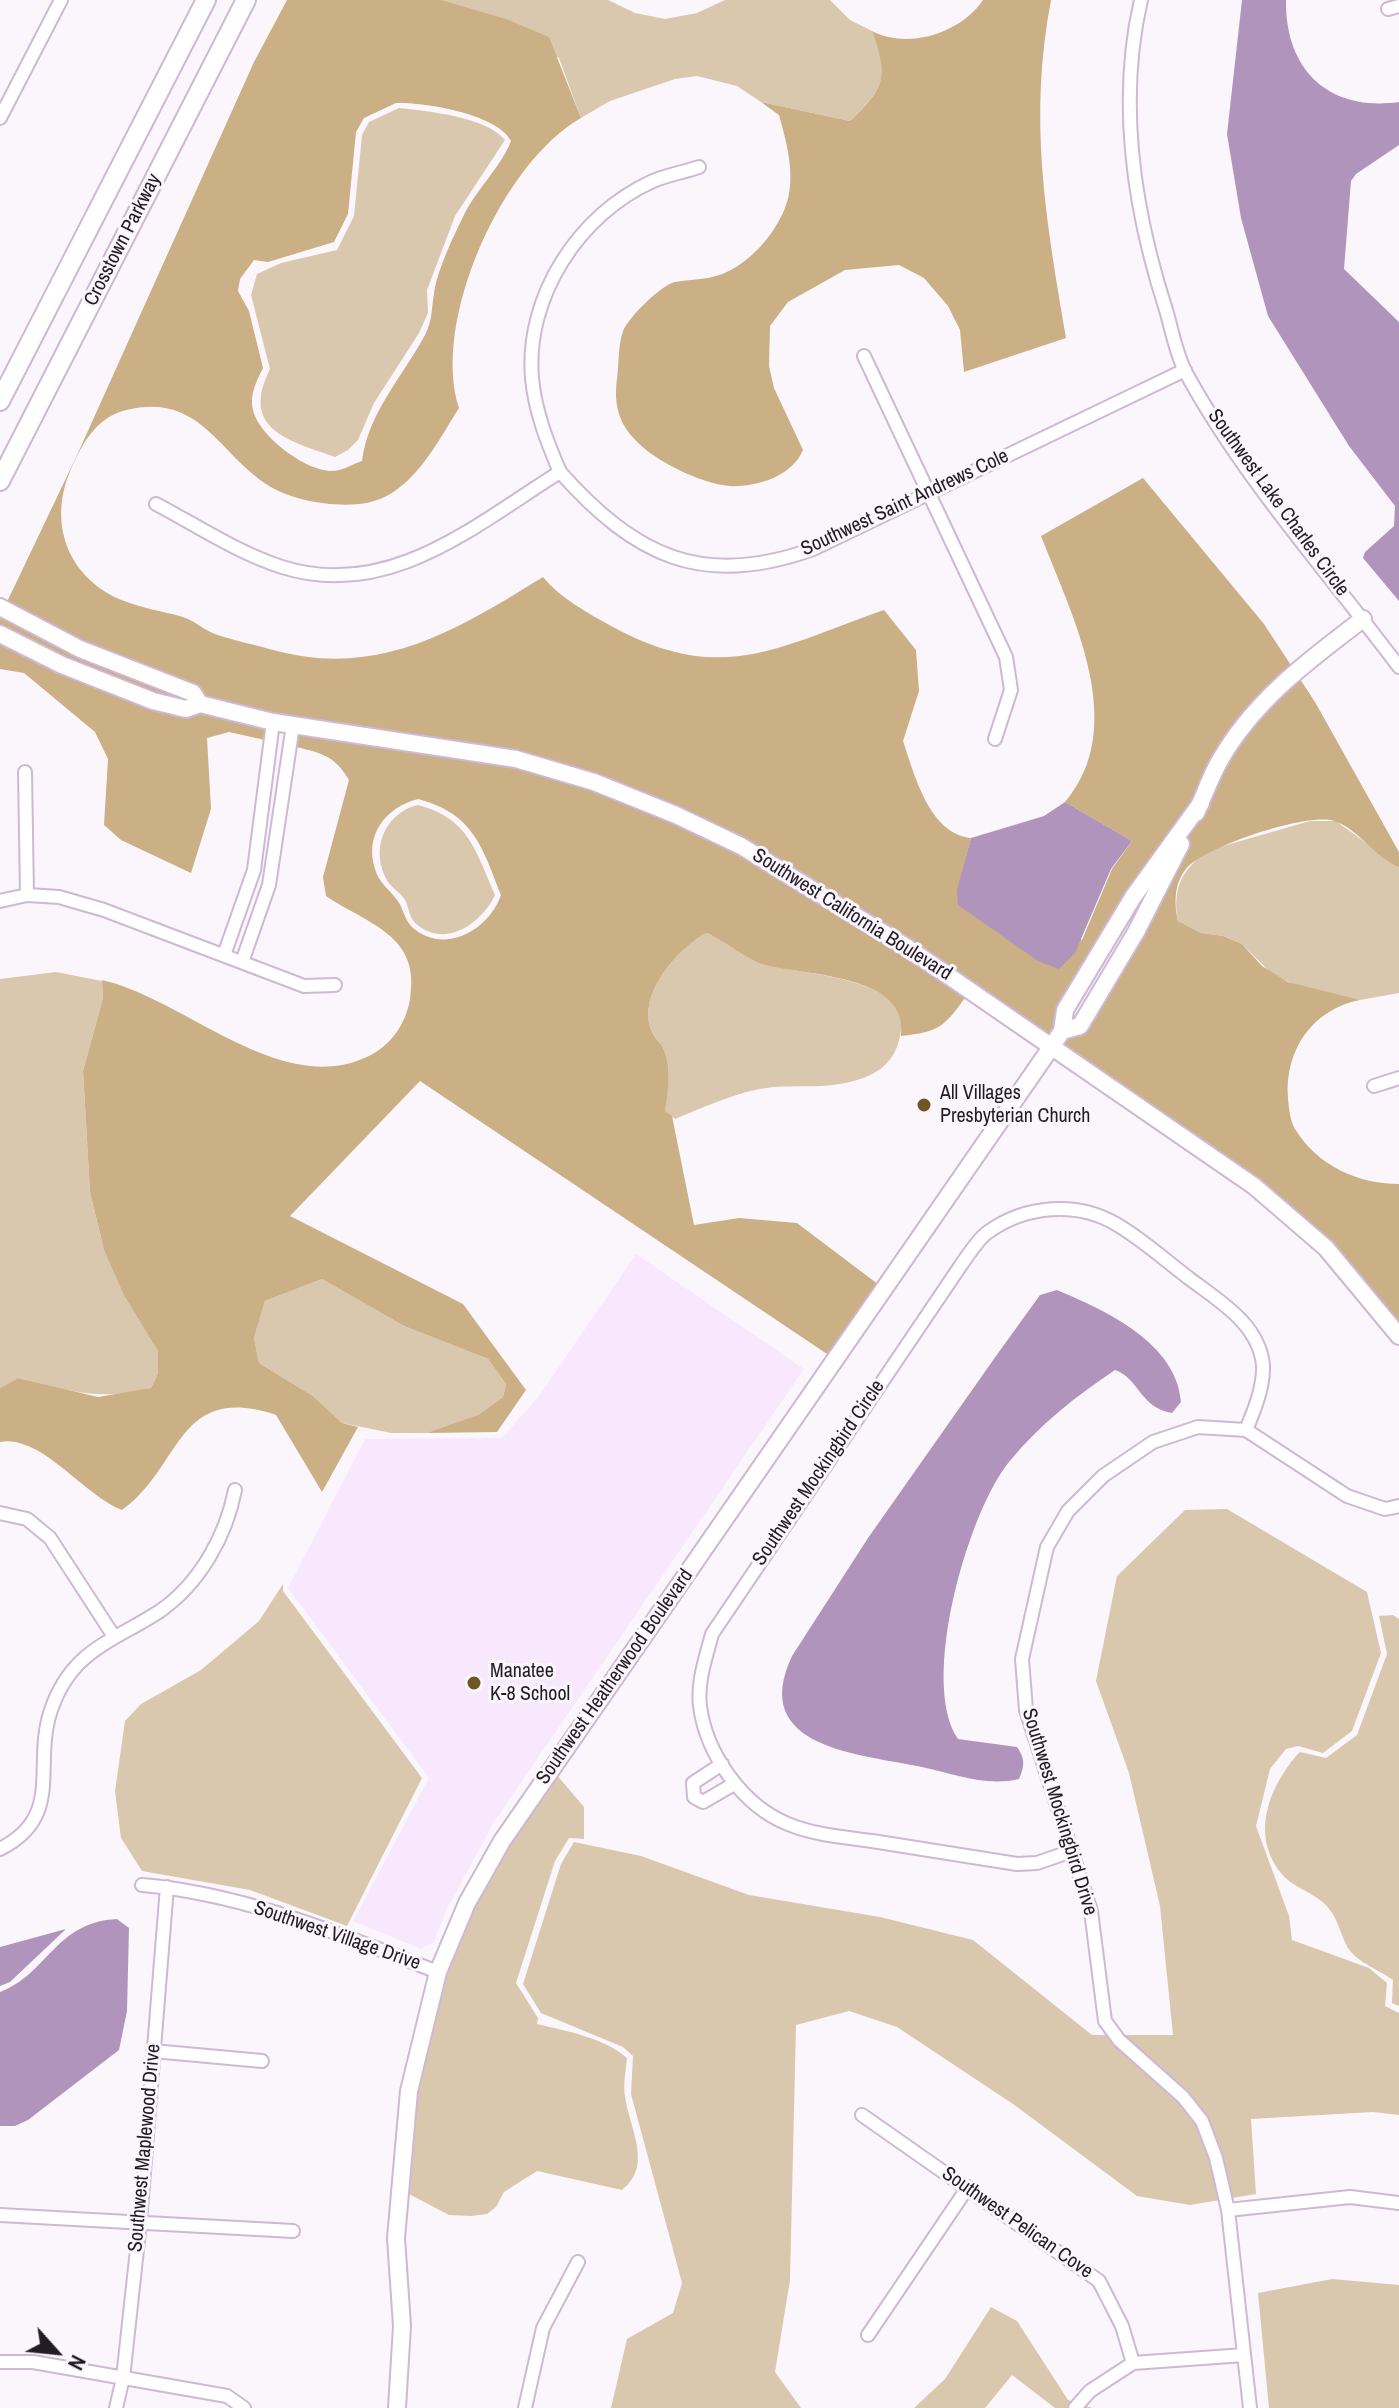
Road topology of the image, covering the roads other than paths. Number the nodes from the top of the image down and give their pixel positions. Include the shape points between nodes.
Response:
1 (61, 0) edge
2 (206, 0) edge
3 (246, 0) edge
4 (1141, 0) edge
5 (0, 118) edge
6 (699, 167) dead end
7 (864, 356) dead end
8 (1185, 370) junction
9 (0, 401) edge
10 (560, 472) junction
11 (0, 481) edge
12 (927, 494) junction
13 (156, 504) dead end
14 (0, 607) edge
15 (1363, 619) junction
16 (0, 634) edge
17 (1399, 667) edge
18 (200, 704) junction
19 (273, 722) junction
20 (293, 725) junction
21 (995, 739) dead end
22 (25, 772) dead end
23 (1201, 803) junction
24 (27, 895) junction
25 (0, 901) edge
26 (1124, 912) junction
27 (1142, 922) junction
28 (224, 955) junction
29 (242, 962) junction
30 (335, 985) dead end
31 (1062, 1031) junction
32 (1052, 1046) junction
33 (1399, 1078) edge
34 (1374, 1086) dead end
35 (1399, 1336) edge
36 (1246, 1430) junction
37 (235, 1490) dead end
38 (1399, 1506) edge
39 (0, 1513) edge
40 (113, 1635) junction
41 (722, 1764) junction
42 (734, 1784) junction
43 (0, 1849) edge
44 (1069, 1852) junction
45 (142, 1885) dead end
46 (167, 1887) junction
47 (438, 1972) junction
48 (153, 2051) junction
49 (262, 2061) dead end
50 (862, 2115) dead end
51 (968, 2187) junction
52 (1399, 2203) edge
53 (1228, 2210) junction
54 (0, 2215) edge
55 (140, 2222) junction
56 (293, 2231) dead end
57 (578, 2262) dead end
58 (868, 2335) dead end
59 (1244, 2355) junction
60 (0, 2362) edge
61 (1133, 2363) junction
62 (123, 2378) junction
63 (116, 2408) edge
64 (244, 2408) edge
65 (397, 2408) edge
66 (525, 2408) edge
67 (1075, 2408) edge
68 (1250, 2408) edge

1 - 5 street
2 - 9 main road, Crosstown Parkway
3 - 11 main road, Crosstown Parkway
4 - 8 street, Southwest Lake Charles Circle via 1130,92 1133,162 1145,245
6 - 10 street, Southwest Saint Andrews Cole via 653,181 624,198 594,221 552,279 533,344 532,377 546,440
7 - 12 street
8 - 12 street, Southwest Saint Andrews Cole
8 - 15 street, Southwest Lake Charles Circle via 1243,462
10 - 12 street, Southwest Saint Andrews Cole via 595,511 631,539 675,558 712,566 777,562
10 - 13 street via 429,553 388,571 348,576 282,567
12 - 21 street via 1010,669 1010,701
14 - 18 street, Southwest California Boulevard via 80,649 193,693
15 - 17 street, Southwest Lake Charles Circle
15 - 23 street, Southwest Heatherwood Boulevard via 1303,664 1258,709 1219,762
16 - 18 street, Southwest California Boulevard via 153,701 186,709
18 - 19 street, Southwest California Boulevard
19 - 20 street, Southwest California Boulevard
19 - 28 street via 254,870
20 - 29 street via 269,885
20 - 32 street, Southwest California Boulevard via 516,759 594,782 676,815 816,888
22 - 24 street
23 - 26 street, Southwest Heatherwood Boulevard
23 - 27 street, Southwest Heatherwood Boulevard
24 - 25 street
24 - 28 street via 59,897 104,910
26 - 27 street
26 - 31 street, Southwest Heatherwood Boulevard via 1065,1010
27 - 31 street, Southwest Heatherwood Boulevard via 1080,1026
28 - 29 street
29 - 30 street via 304,986
31 - 32 street, Southwest Heatherwood Boulevard
32 - 35 street, Southwest California Boulevard via 1254,1186 1326,1248
32 - 47 street, Southwest Heatherwood Boulevard via 502,1841 467,1903
33 - 34 street
36 - 38 street, Southwest Mockingbird Drive via 1347,1496 1385,1509
36 - 41 street, Southwest Mockingbird Circle via 1263,1365 1253,1336 1233,1311 1116,1224 1084,1210 1049,1208 987,1232 712,1634 700,1706
36 - 44 street, Southwest Mockingbird Drive via 1198,1427 1153,1442 1103,1476 1068,1511 1047,1547 1022,1659 1026,1710
37 - 40 street via 229,1522 198,1574 159,1612
39 - 40 street via 27,1519 50,1538
40 - 43 street via 90,1653 62,1688 43,1744 44,1788 38,1813 22,1837
41 - 42 street, Southwest Mockingbird Circle
41 - 42 street via 693,1783 694,1797 703,1802
42 - 44 street, Southwest Mockingbird Circle via 788,1825 822,1834 1017,1864
44 - 53 street, Southwest Mockingbird Drive via 1091,1911 1105,2021 1202,2121
45 - 46 street, Southwest Village Drive
46 - 47 street, Southwest Village Drive via 283,1913
46 - 48 street, Southwest Maplewood Drive
47 - 65 street, Southwest Heatherwood Boulevard via 409,2091 400,2165
48 - 49 street
48 - 55 street, Southwest Maplewood Drive
50 - 51 street, Southwest Pelican Cove
51 - 58 street
51 - 61 street, Southwest Pelican Cove via 1099,2281 1122,2326
52 - 53 street via 1350,2197
53 - 59 street, Southwest Mockingbird Drive
54 - 55 street
55 - 56 street
55 - 62 street, Southwest Maplewood Drive
57 - 66 street via 543,2328
59 - 61 street
59 - 68 street, Southwest Mockingbird Drive
60 - 62 street via 33,2362
61 - 67 street via 1090,2391
62 - 63 street, Southwest Maplewood Drive
62 - 64 street via 227,2396

